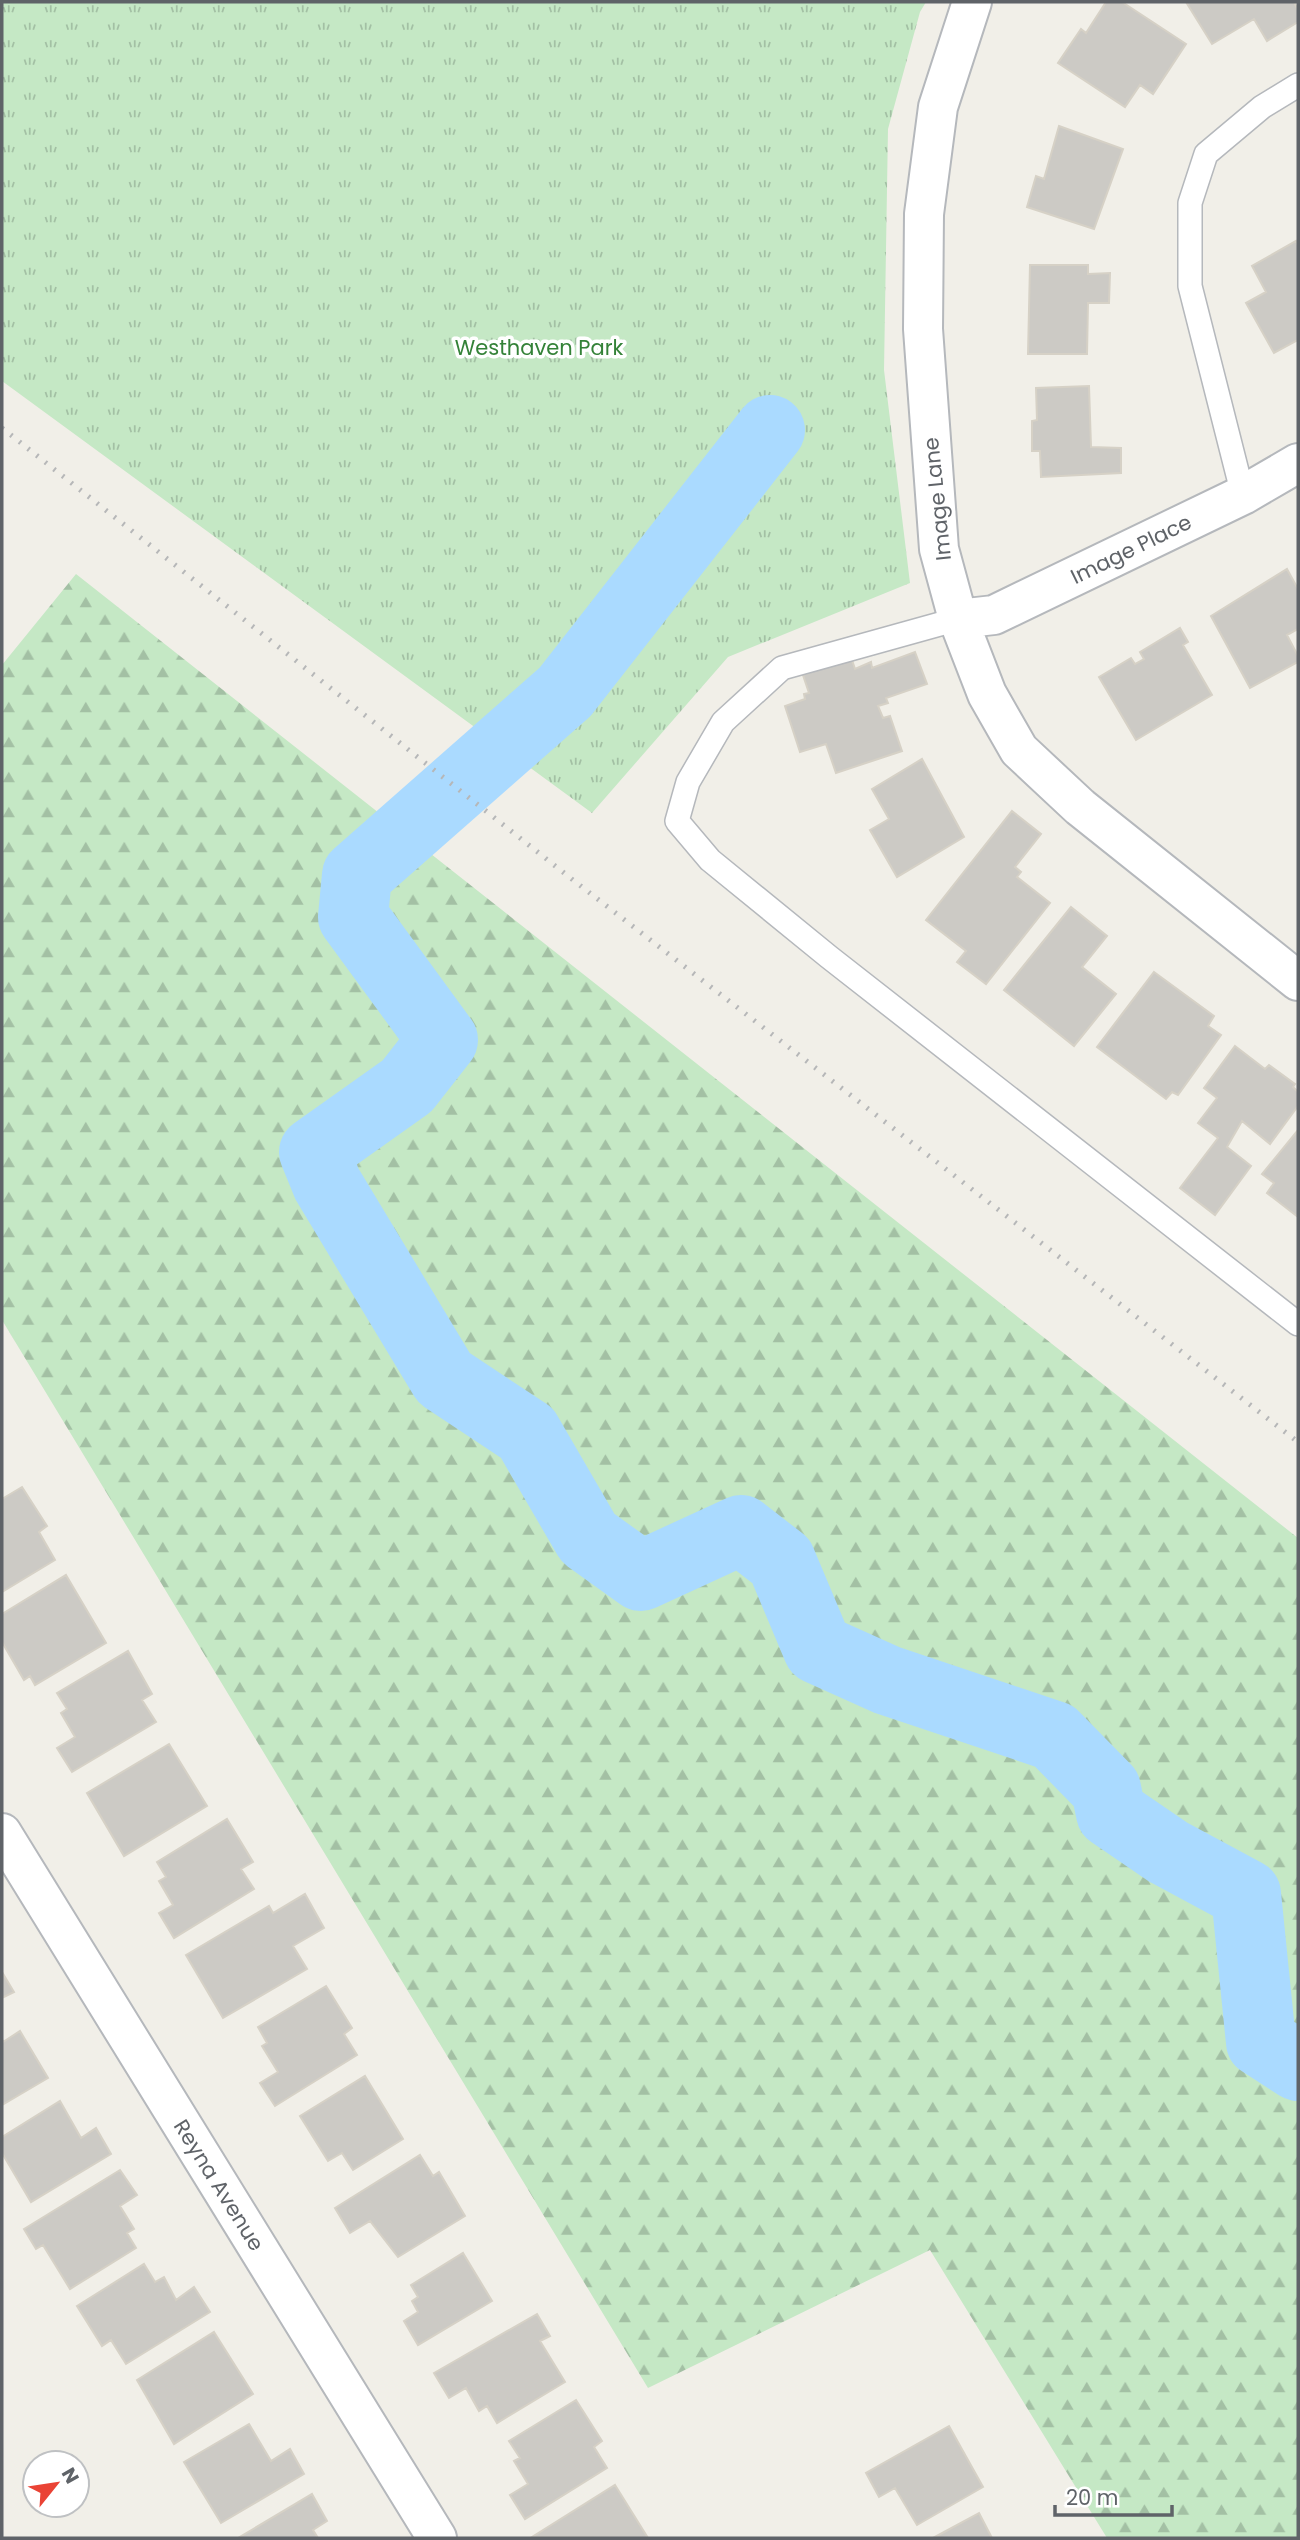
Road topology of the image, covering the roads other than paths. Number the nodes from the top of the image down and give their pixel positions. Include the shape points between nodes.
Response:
1 (972, 2) edge
2 (1298, 85) edge
3 (1298, 463) edge
4 (1242, 495) junction
5 (957, 619) junction
6 (1298, 981) edge
7 (1298, 1324) edge
8 (2, 1832) edge
9 (437, 2538) edge

1 - 5 street, Image Lane via 938,107 924,214 923,329 939,549
2 - 4 lane via 1262,107 1206,154 1190,202 1190,286
3 - 4 street, Image Place
4 - 5 street, Image Place via 994,615
5 - 6 street, Image Lane via 987,694 1019,750 1080,807
5 - 7 lane via 782,667 723,722 688,782 677,821 710,860 829,957
8 - 9 street, Reyna Avenue

